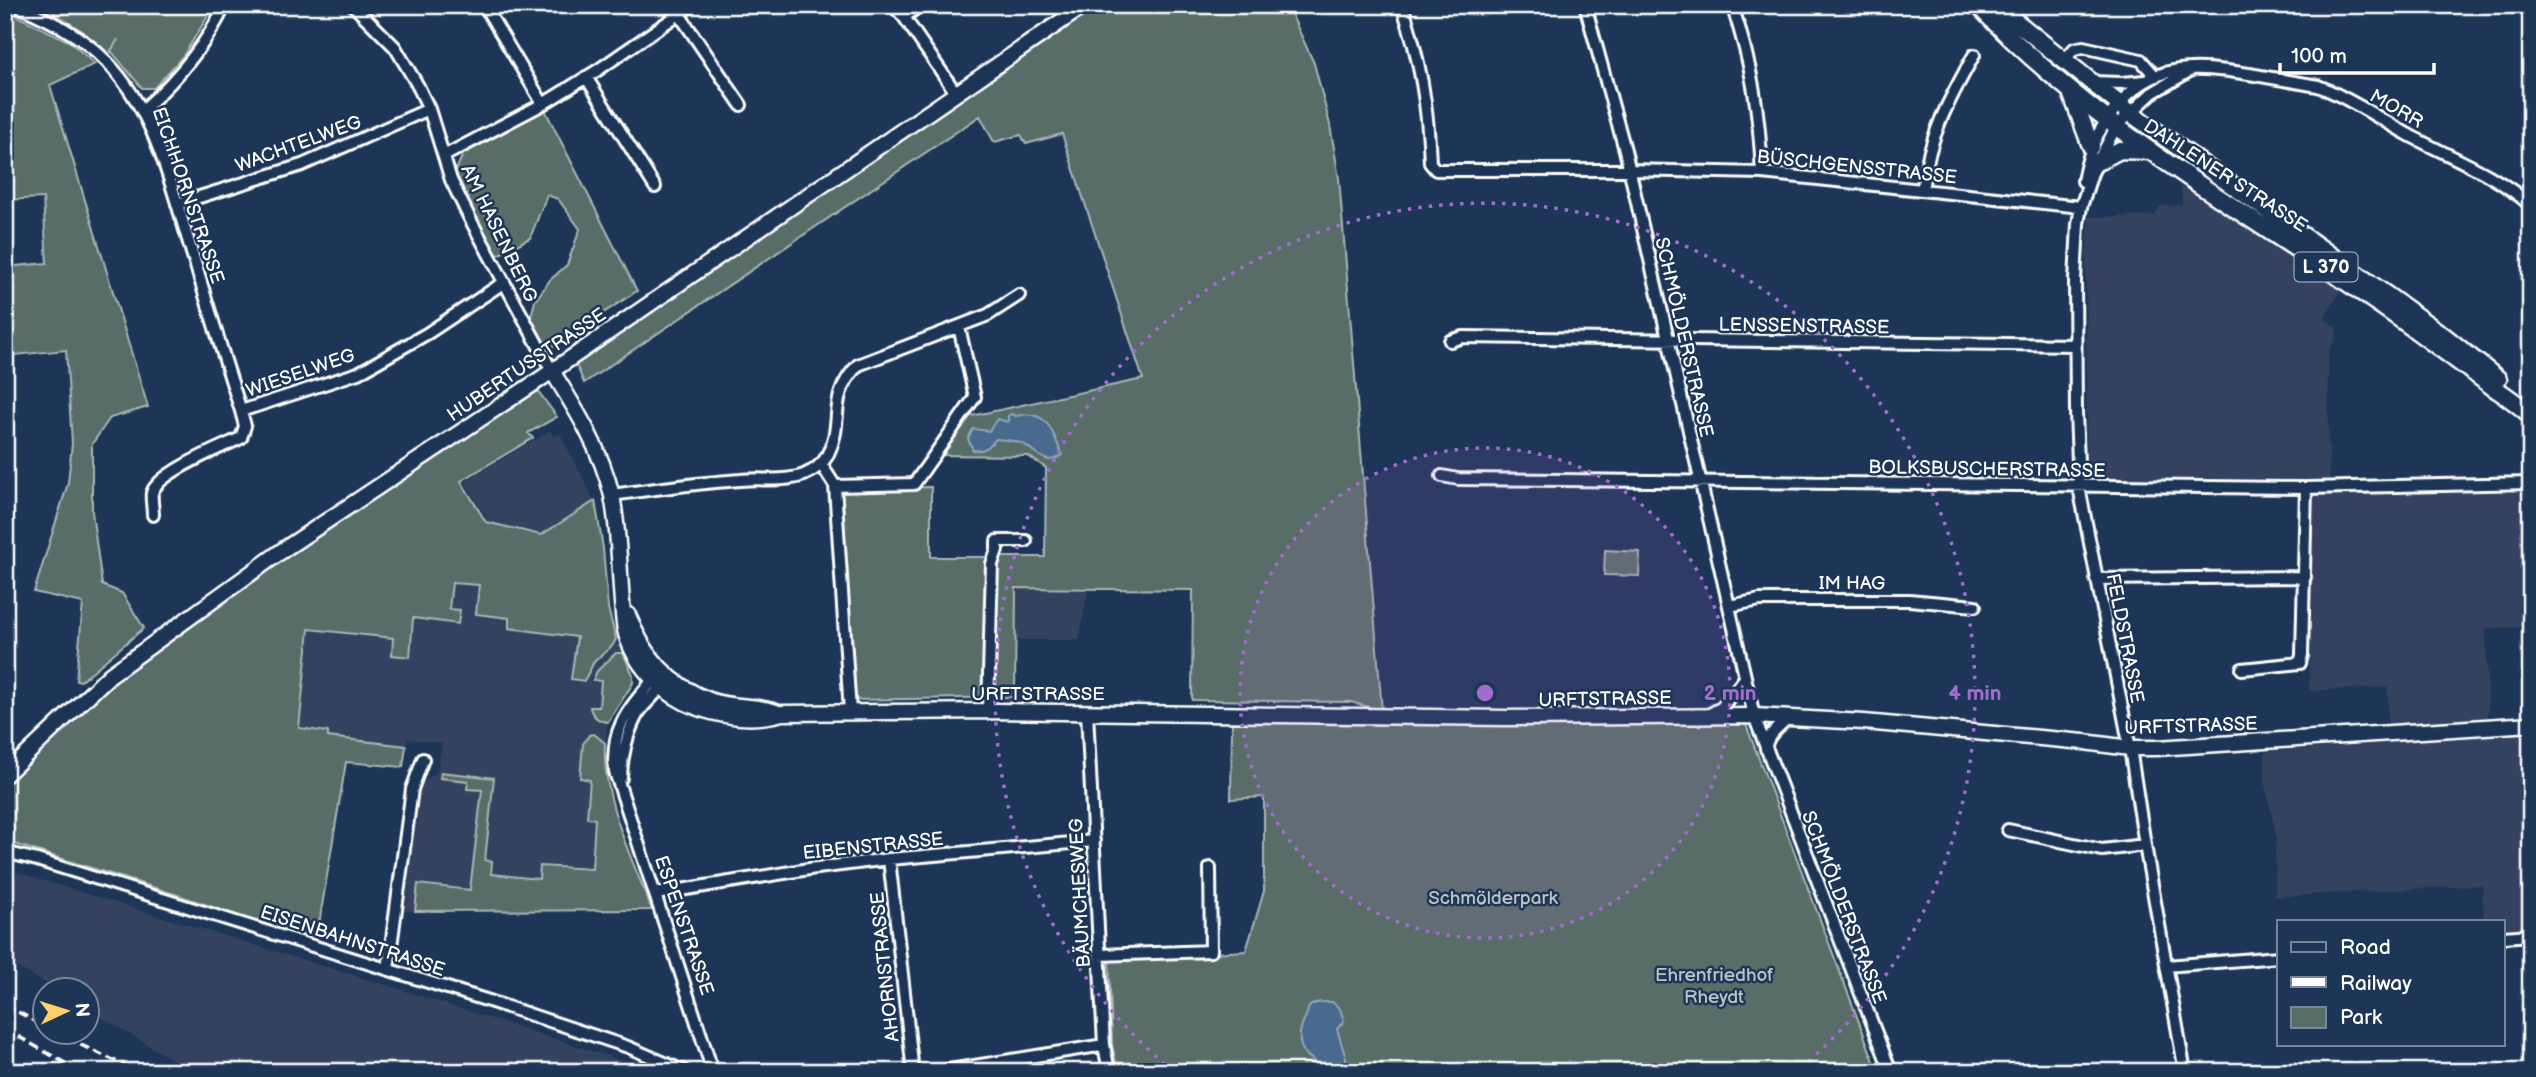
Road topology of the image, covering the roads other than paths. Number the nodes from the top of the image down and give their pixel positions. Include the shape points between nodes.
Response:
1 (16, 5) edge
2 (225, 5) edge
3 (353, 5) edge
4 (484, 5) edge
5 (692, 5) edge
6 (893, 5) edge
7 (921, 5) edge
8 (1085, 5) edge
9 (1402, 5) edge
10 (1586, 5) edge
11 (1732, 5) edge
12 (1978, 5) edge
13 (1995, 5) edge
14 (679, 14) junction
15 (904, 17) junction
16 (1974, 55) dead end
17 (2064, 61) junction
18 (2193, 69) junction
19 (586, 77) junction
20 (2150, 78) junction
21 (2091, 82) junction
22 (956, 93) junction
23 (2072, 93) junction
24 (542, 104) junction
25 (741, 105) dead end
26 (2124, 108) junction
27 (429, 109) junction
28 (143, 110) junction
29 (2111, 123) junction
30 (2091, 146) junction
31 (2150, 151) junction
32 (444, 156) junction
33 (2097, 162) junction
34 (1629, 170) junction
35 (1762, 173) junction
36 (655, 187) dead end
37 (1922, 190) junction
38 (177, 204) junction
39 (2531, 206) edge
40 (2081, 207) junction
41 (503, 284) junction
42 (1019, 295) dead end
43 (959, 327) junction
44 (1450, 341) dead end
45 (1667, 341) junction
46 (2075, 345) junction
47 (552, 370) junction
48 (2531, 403) edge
49 (241, 411) junction
50 (2531, 416) edge
51 (821, 464) junction
52 (1442, 476) dead end
53 (1700, 482) junction
54 (2531, 483) edge
55 (835, 486) junction
56 (2079, 487) junction
57 (2306, 488) junction
58 (612, 495) junction
59 (153, 515) dead end
60 (1026, 541) dead end
61 (2305, 577) junction
62 (2096, 579) junction
63 (1729, 606) junction
64 (1975, 606) dead end
65 (2242, 669) dead end
66 (1745, 678) junction
67 (660, 681) junction
68 (988, 711) junction
69 (849, 712) junction
70 (1087, 712) junction
71 (1707, 716) junction
72 (1754, 716) junction
73 (1789, 717) junction
74 (2531, 724) edge
75 (2510, 726) junction
76 (2531, 737) edge
77 (2130, 748) junction
78 (1768, 755) junction
79 (423, 759) dead end
80 (5, 775) edge
81 (2008, 830) dead end
82 (1094, 841) junction
83 (2145, 845) junction
84 (5, 852) edge
85 (889, 859) junction
86 (1210, 868) dead end
87 (656, 894) junction
88 (2531, 935) edge
89 (2504, 937) edge
90 (1100, 956) junction
91 (2277, 957) edge
92 (2166, 966) junction
93 (388, 969) junction
94 (1104, 1045) junction
95 (941, 1071) edge
96 (686, 1072) edge
97 (713, 1072) edge
98 (913, 1072) edge
99 (1109, 1072) edge
100 (1891, 1072) edge
101 (2185, 1072) edge

1 - 28 street, EICHHORNSTRASSE via 87,43
2 - 28 street via 191,61
3 - 27 street, AM HASENBERG via 395,47
4 - 24 street
5 - 14 street
6 - 15 street
7 - 15 street
8 - 22 street, HUBERTUSSTRASSE
9 - 34 street, BÜSCHGENSSTRASSE via 1423,79 1430,163 1436,170
10 - 34 street, SCHMÖLDERSTRASSE
11 - 35 street via 1752,72
12 - 23 main road, DAHLENER STRASSE / L 370
13 - 17 main road, DAHLENER STRASSE / L 370
14 - 19 street
14 - 25 street
15 - 22 street
16 - 37 street via 1935,130
17 - 20 street via 2082,47 2141,60
17 - 21 main road, DAHLENER STRASSE / L 370
18 - 20 street, MORR via 2171,70
18 - 26 street
18 - 39 street, MORR via 2334,92 2507,187
19 - 24 street
19 - 36 street
20 - 21 street
20 - 26 street
21 - 26 main road, DAHLENER STRASSE / L 370
22 - 47 street, HUBERTUSSTRASSE
23 - 29 main road, DAHLENER STRASSE / L 370
23 - 30 main road
24 - 32 street
26 - 29 street
26 - 48 main road, DAHLENER STRASSE / L 370
27 - 32 street, AM HASENBERG
27 - 38 street, WACHTELWEG via 302,165
28 - 38 street, EICHHORNSTRASSE
29 - 30 street, FELDSTRASSE
29 - 31 main road, DAHLENER STRASSE / L 370
29 - 33 street, FELDSTRASSE
30 - 40 street, FELDSTRASSE
31 - 33 main road via 2120,150
31 - 50 main road, DAHLENER STRASSE / L 370 via 2308,254
32 - 41 street, AM HASENBERG via 451,180
33 - 40 street, FELDSTRASSE
34 - 35 street, BÜSCHGENSSTRASSE
34 - 45 street, SCHMÖLDERSTRASSE
35 - 37 street, BÜSCHGENSSTRASSE
37 - 40 street, BÜSCHGENSSTRASSE
38 - 49 street, EICHHORNSTRASSE
40 - 46 street, FELDSTRASSE
41 - 47 street, AM HASENBERG
41 - 49 street, WIESELWEG via 358,373
42 - 43 street
43 - 51 street via 858,365 839,393 833,441
43 - 55 street via 975,397 914,484
44 - 45 street, LENSSENSTRASSE via 1463,337
45 - 46 street, LENSSENSTRASSE
45 - 53 street, SCHMÖLDERSTRASSE
46 - 56 street, FELDSTRASSE
47 - 58 street, URFTSTRASSE via 577,411
47 - 80 street, HUBERTUSSTRASSE via 283,550 110,675
49 - 59 street, WIESELWEG via 245,426 241,438 160,481 152,492
51 - 55 street
51 - 58 street via 794,477
52 - 53 street, BOLKSBUSCHERSTRASSE via 1458,480
53 - 56 street, BOLKSBUSCHERSTRASSE
53 - 63 street, SCHMÖLDERSTRASSE
54 - 57 street, BOLKSBUSCHERSTRASSE
55 - 69 street
56 - 57 street, BOLKSBUSCHERSTRASSE
56 - 62 street, FELDSTRASSE
57 - 61 street
58 - 67 street, URFTSTRASSE via 625,633 635,655
60 - 68 street via 997,541 992,564
61 - 62 street
61 - 65 street via 2300,663
62 - 77 street, FELDSTRASSE
63 - 64 street, IM HAG via 1760,600 1909,600
63 - 66 street, SCHMÖLDERSTRASSE
66 - 71 street via 1721,708
66 - 72 street, SCHMÖLDERSTRASSE
67 - 69 street, URFTSTRASSE via 677,683 713,701 782,713
67 - 87 street, ESPENSTRASSE via 620,723 614,763
68 - 69 street, URFTSTRASSE
68 - 70 street, URFTSTRASSE
70 - 71 street, URFTSTRASSE
70 - 82 street, BÄUMCHESWEG
71 - 72 street, URFTSTRASSE
72 - 73 street, URFTSTRASSE
72 - 78 street, SCHMÖLDERSTRASSE
73 - 77 street, URFTSTRASSE
73 - 78 street via 1765,744
74 - 75 street, URFTSTRASSE
75 - 76 street
75 - 77 street, URFTSTRASSE
77 - 83 street, FELDSTRASSE
78 - 100 street, SCHMÖLDERSTRASSE
79 - 93 street via 412,789
81 - 83 street via 2102,850
82 - 85 street, EIBENSTRASSE
82 - 90 street, BÄUMCHESWEG
83 - 92 street, FELDSTRASSE
84 - 93 street, EISENBAHNSTRASSE
85 - 87 street, EIBENSTRASSE
85 - 98 street, AHORNSTRASSE
86 - 90 street via 1211,951
87 - 97 street, ESPENSTRASSE
88 - 89 street
90 - 94 street, BÄUMCHESWEG
91 - 92 street
92 - 101 street, FELDSTRASSE
93 - 96 street, EISENBAHNSTRASSE via 628,1047
94 - 95 street
94 - 99 street, BÄUMCHESWEG

